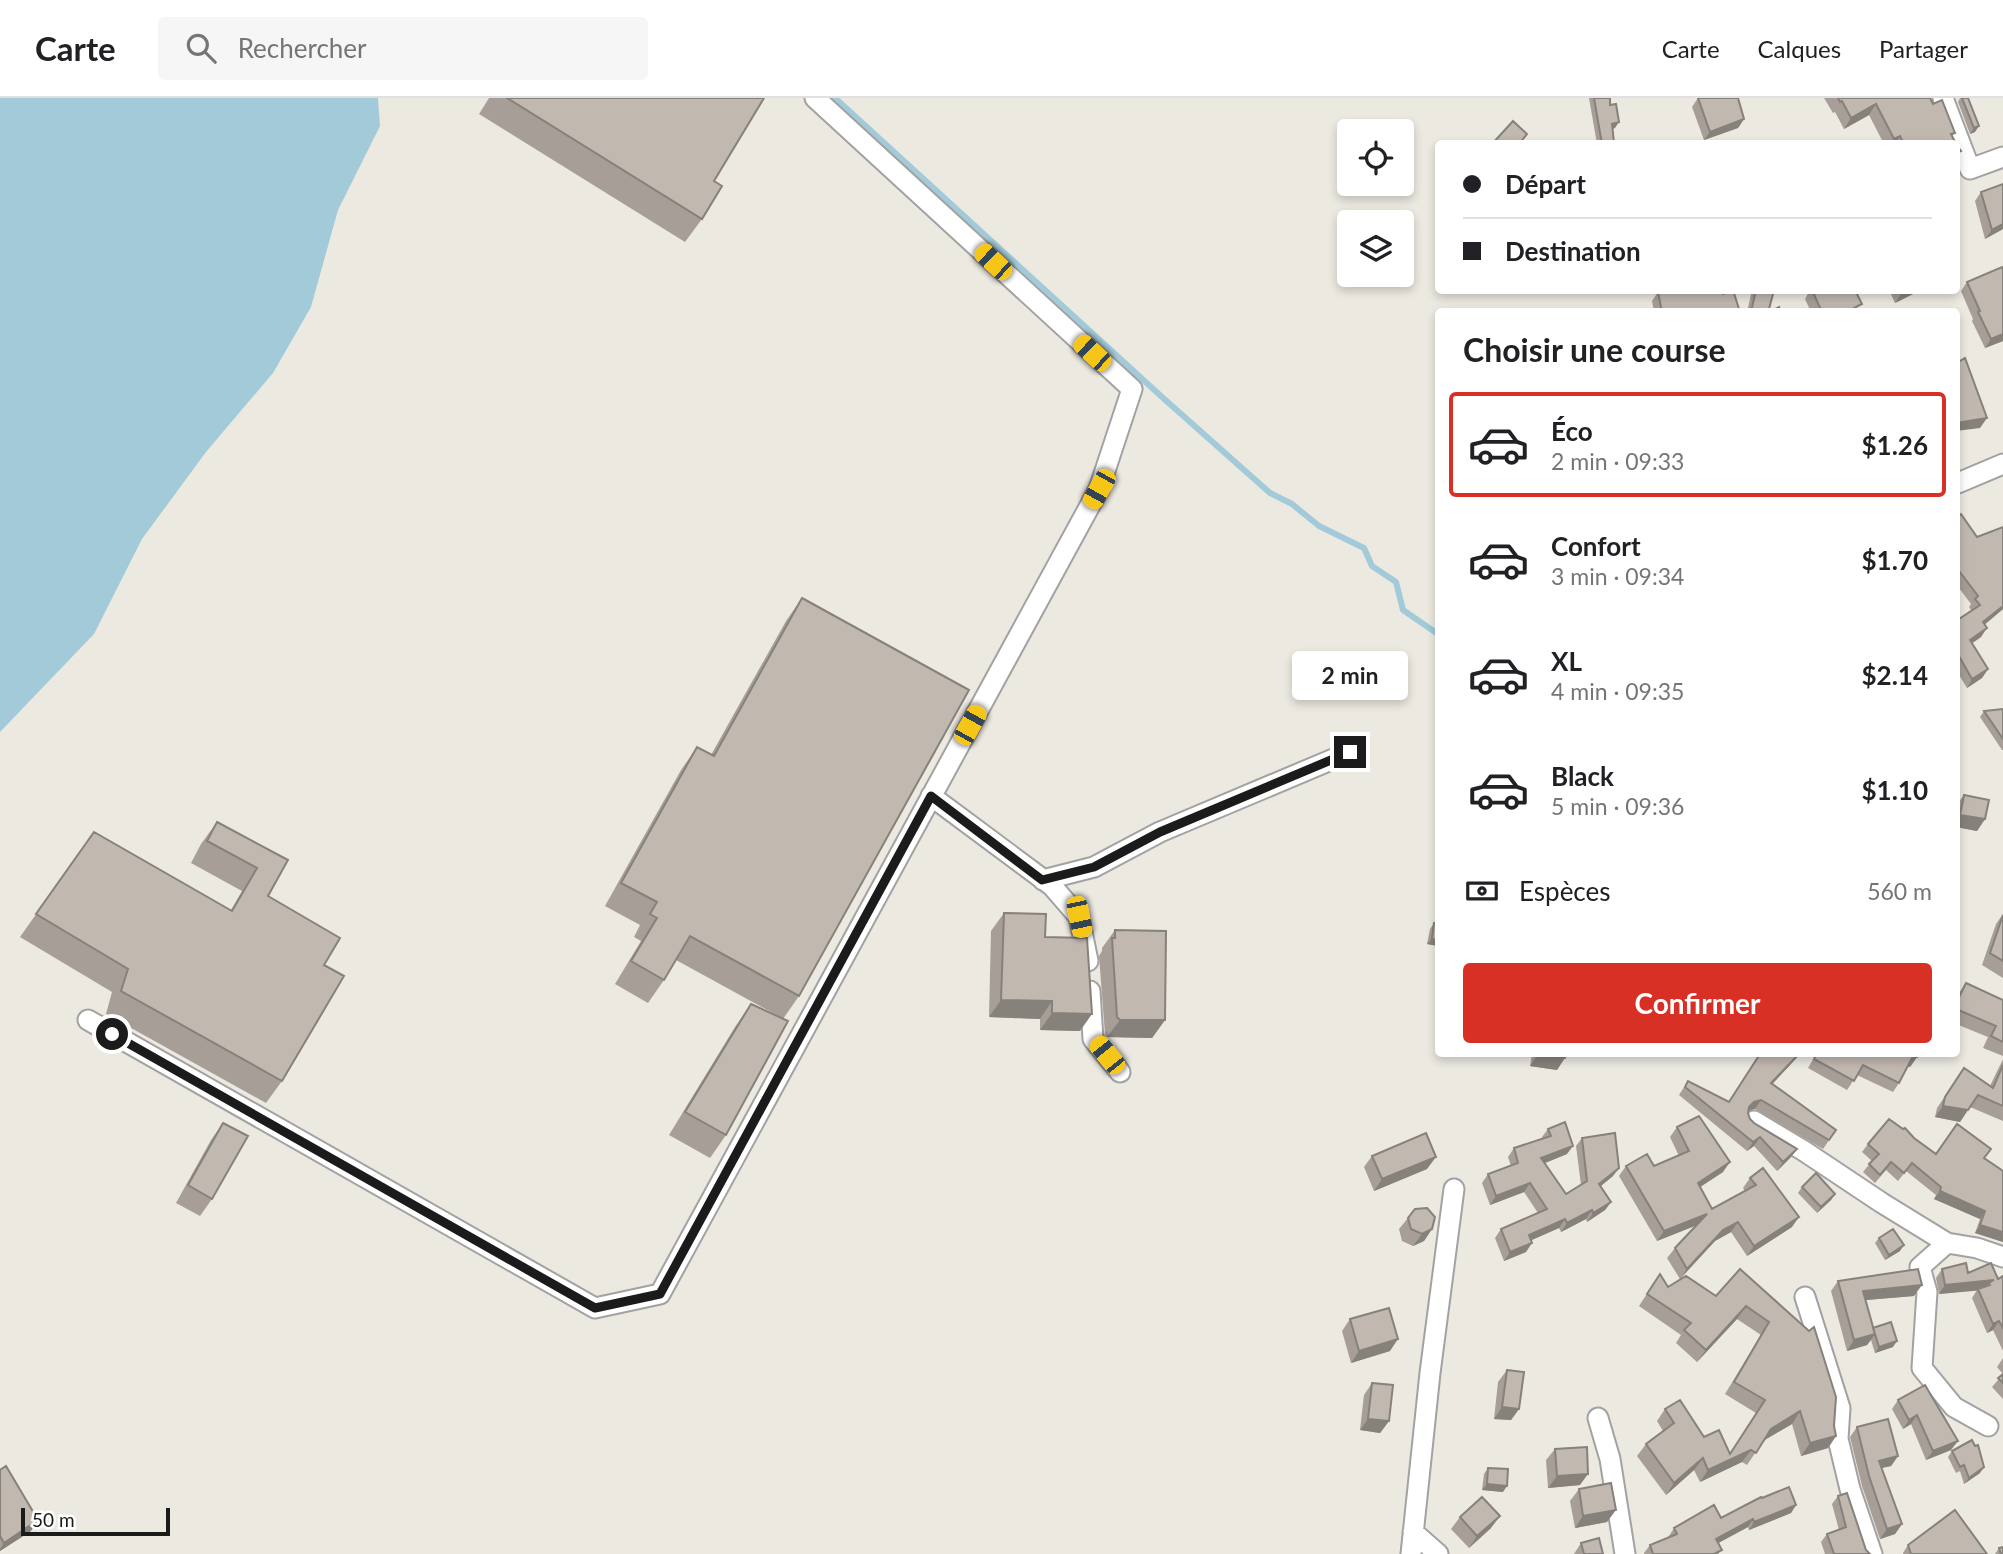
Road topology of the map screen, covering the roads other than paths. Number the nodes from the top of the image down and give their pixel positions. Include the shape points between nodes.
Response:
1 (815, 98) edge
2 (1943, 98) edge
3 (1959, 140) edge
4 (1960, 143) edge
5 (2003, 157) edge
6 (2003, 464) edge
7 (1960, 482) edge
8 (1350, 752) dead end
9 (931, 796) junction
10 (1042, 880) junction
11 (88, 1020) dead end
12 (1120, 1072) dead end
13 (1754, 1121) edge
14 (1454, 1189) dead end
15 (1947, 1243) junction
16 (2003, 1257) edge
17 (1805, 1297) dead end
18 (1598, 1419) dead end
19 (1988, 1426) dead end
20 (1413, 1532) junction
21 (1411, 1554) edge
22 (1438, 1554) edge
23 (1625, 1554) edge
24 (1872, 1554) edge

1 - 9 street via 1132,389 1099,489
2 - 3 street
4 - 5 street via 1970,169
6 - 7 street
8 - 10 street via 1160,832 1094,867
9 - 10 street
9 - 11 street via 660,1294 595,1308
10 - 12 street via 1079,917 1088,961 1093,1039
13 - 15 street
14 - 20 street
15 - 16 street
15 - 19 street via 1920,1267 1927,1292 1923,1368 1954,1407
17 - 24 street via 1840,1408 1838,1439
18 - 23 street via 1610,1459
20 - 21 street
20 - 22 street

